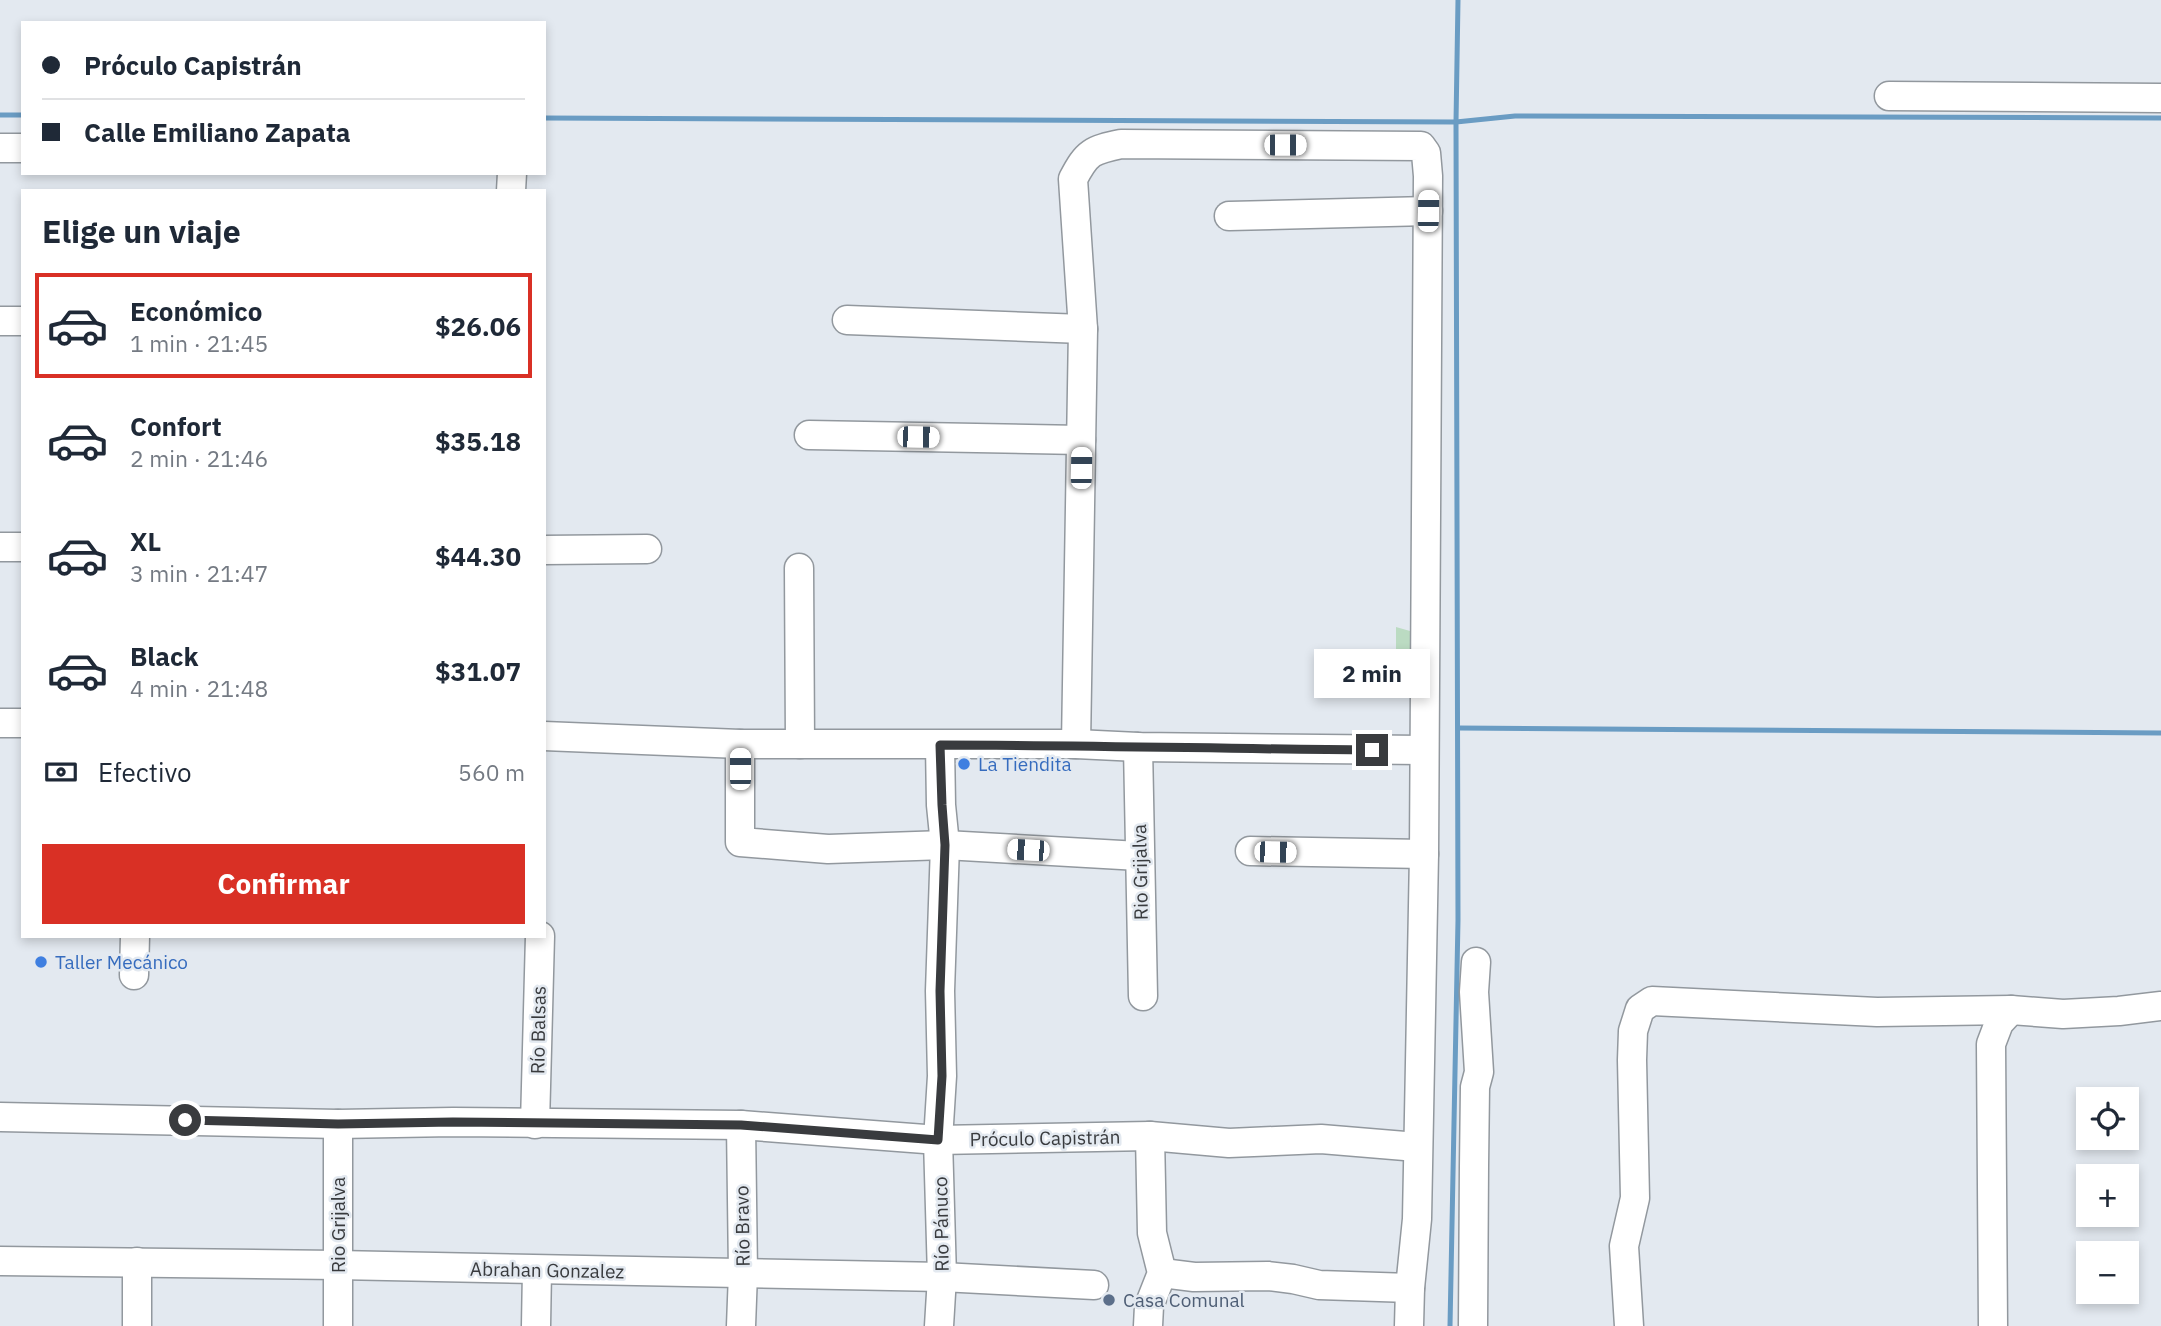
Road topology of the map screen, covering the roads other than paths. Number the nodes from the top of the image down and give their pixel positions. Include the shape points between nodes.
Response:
1 (1889, 96) dead end
2 (2161, 98) edge
3 (0, 148) edge
4 (21, 148) edge
5 (1428, 211) junction
6 (1229, 216) dead end
7 (847, 320) dead end
8 (0, 321) edge
9 (21, 321) edge
10 (1083, 329) junction
11 (809, 435) dead end
12 (1082, 440) junction
13 (0, 547) edge
14 (21, 547) edge
15 (546, 550) edge
16 (647, 550) dead end
17 (799, 568) dead end
18 (0, 723) edge
19 (21, 723) edge
20 (546, 736) edge
21 (740, 744) junction
22 (800, 744) junction
23 (1076, 744) junction
24 (940, 745) junction
25 (1138, 747) junction
26 (1424, 750) junction
27 (945, 845) junction
28 (1250, 851) dead end
29 (1424, 854) junction
30 (1139, 856) junction
31 (135, 938) edge
32 (540, 938) edge
33 (1476, 962) dead end
34 (134, 975) dead end
35 (1143, 996) dead end
36 (2161, 1006) edge
37 (2011, 1010) junction
38 (0, 1117) edge
39 (338, 1124) junction
40 (535, 1124) junction
41 (741, 1125) junction
42 (1150, 1136) junction
43 (938, 1140) junction
44 (1417, 1147) junction
45 (0, 1261) edge
46 (137, 1262) junction
47 (337, 1265) junction
48 (537, 1270) junction
49 (743, 1273) junction
50 (1162, 1273) junction
51 (942, 1277) junction
52 (1094, 1285) dead end
53 (1410, 1288) junction
54 (137, 1326) edge
55 (338, 1326) edge
56 (536, 1326) edge
57 (741, 1326) edge
58 (939, 1326) edge
59 (1148, 1326) edge
60 (1409, 1326) edge
61 (1473, 1326) edge
62 (1629, 1326) edge
63 (1993, 1326) edge

1 - 2 street
3 - 4 street
5 - 6 street
5 - 10 street via 1426,153 1421,146 1121,144 1095,149 1073,179
5 - 26 street
7 - 10 street
8 - 9 street
10 - 12 street
11 - 12 street
12 - 23 street
13 - 14 street
15 - 16 street
17 - 22 street
18 - 19 street
20 - 21 street
21 - 22 street
21 - 27 street via 740,842 828,849
22 - 24 street
23 - 24 street
23 - 25 street
24 - 27 street, Río Pánuco
25 - 26 street
25 - 30 street, Rio Grijalva
26 - 29 street
27 - 30 street
27 - 43 street, Río Pánuco
28 - 29 street
29 - 44 street
30 - 35 street, Rio Grijalva
31 - 34 street
32 - 40 street, Río Balsas
33 - 61 street via 1479,1072 1475,1087
36 - 37 street via 2063,1014
37 - 62 street via 1877,1012 1652,1001 1640,1009 1633,1031 1632,1060 1635,1198 1624,1245
37 - 63 street via 1999,1023 1991,1044
38 - 39 street, Próculo Capistrán
39 - 40 street, Próculo Capistrán
39 - 47 street, Rio Grijalva
40 - 41 street, Próculo Capistrán
41 - 43 street, Próculo Capistrán
41 - 49 street, Río Bravo
42 - 43 street, Próculo Capistrán
42 - 44 street, Próculo Capistrán via 1229,1143 1321,1139
42 - 50 street via 1152,1233
43 - 51 street, Río Pánuco
44 - 53 street via 1417,1219
45 - 46 street, Abrahan Gonzalez
46 - 47 street, Abrahan Gonzalez
46 - 54 street
47 - 48 street, Abrahan Gonzalez
47 - 55 street, Rio Grijalva
48 - 49 street, Abrahan Gonzalez
48 - 56 street
49 - 51 street, Abrahan Gonzalez
49 - 57 street, Río Bravo
50 - 53 street
50 - 59 street via 1149,1306
51 - 52 street, Abrahan Gonzalez
51 - 58 street, Río Pánuco
53 - 60 street

